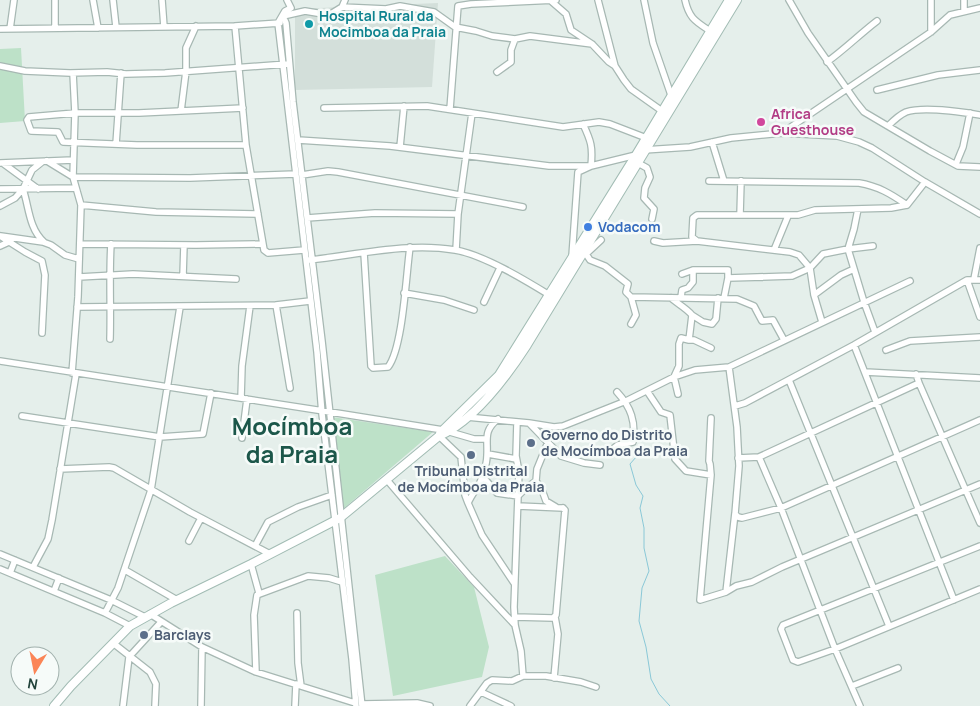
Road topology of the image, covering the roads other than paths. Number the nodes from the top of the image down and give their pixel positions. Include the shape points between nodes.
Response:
1 (14, 0) edge
2 (55, 0) edge
3 (93, 0) edge
4 (113, 0) edge
5 (162, 0) edge
6 (287, 0) edge
7 (345, 0) edge
8 (556, 0) edge
9 (598, 0) edge
10 (644, 0) edge
11 (685, 0) edge
12 (729, 0) edge
13 (737, 0) edge
14 (789, 0) edge
15 (931, 0) edge
16 (964, 0) edge
17 (531, 1) edge
18 (551, 1) edge
19 (342, 7) junction
20 (980, 8) edge
21 (964, 11) junction
22 (283, 16) junction
23 (877, 21) dead end
24 (278, 23) junction
25 (286, 23) junction
26 (196, 26) junction
27 (235, 26) junction
28 (455, 26) junction
29 (116, 27) junction
30 (164, 27) junction
31 (55, 28) junction
32 (98, 28) junction
33 (0, 29) edge
34 (10, 29) junction
35 (931, 32) junction
36 (710, 36) junction
37 (515, 39) junction
38 (592, 44) junction
39 (828, 62) junction
40 (287, 64) junction
41 (0, 66) edge
42 (615, 66) junction
43 (239, 67) junction
44 (980, 70) edge
45 (186, 71) junction
46 (497, 72) dead end
47 (73, 73) junction
48 (121, 73) junction
49 (846, 88) junction
50 (877, 90) dead end
51 (671, 95) junction
52 (404, 106) junction
53 (243, 108) junction
54 (324, 108) dead end
55 (450, 109) junction
56 (181, 111) junction
57 (662, 111) junction
58 (75, 112) junction
59 (472, 113) junction
60 (970, 113) junction
61 (119, 114) junction
62 (980, 114) edge
63 (583, 124) junction
64 (888, 126) junction
65 (782, 133) junction
66 (649, 139) junction
67 (298, 140) junction
68 (73, 142) junction
69 (712, 142) junction
70 (116, 144) junction
71 (246, 145) junction
72 (400, 147) junction
73 (640, 154) junction
74 (466, 156) junction
75 (73, 160) junction
76 (44, 162) junction
77 (1, 164) edge
78 (956, 164) junction
79 (591, 166) junction
80 (980, 167) edge
81 (16, 174) junction
82 (299, 174) junction
83 (251, 176) junction
84 (73, 177) junction
85 (26, 181) junction
86 (709, 181) dead end
87 (724, 181) junction
88 (741, 181) junction
89 (925, 182) junction
90 (76, 188) junction
91 (0, 189) edge
92 (21, 189) junction
93 (38, 189) junction
94 (462, 194) junction
95 (81, 205) junction
96 (907, 205) junction
97 (0, 206) edge
98 (523, 207) dead end
99 (858, 209) junction
100 (258, 214) junction
101 (458, 214) junction
102 (980, 214) edge
103 (740, 215) junction
104 (788, 216) junction
105 (307, 218) junction
106 (652, 219) dead end
107 (0, 236) edge
108 (15, 238) junction
109 (601, 240) dead end
110 (654, 241) dead end
111 (696, 241) junction
112 (9, 242) junction
113 (45, 243) junction
114 (80, 244) junction
115 (111, 244) junction
116 (263, 244) junction
117 (184, 245) junction
118 (0, 246) edge
119 (873, 246) dead end
120 (410, 247) junction
121 (980, 248) edge
122 (848, 249) junction
123 (304, 250) junction
124 (456, 250) junction
125 (774, 250) junction
126 (364, 253) junction
127 (572, 258) junction
128 (79, 259) junction
129 (312, 260) junction
130 (305, 261) junction
131 (500, 268) junction
132 (810, 268) junction
133 (854, 269) junction
134 (693, 270) junction
135 (682, 274) dead end
136 (79, 276) junction
137 (109, 276) junction
138 (183, 276) junction
139 (728, 278) junction
140 (236, 279) dead end
141 (977, 279) edge
142 (967, 280) junction
143 (910, 281) dead end
144 (404, 293) junction
145 (814, 295) junction
146 (552, 296) junction
147 (631, 297) junction
148 (671, 298) junction
149 (681, 298) junction
150 (721, 298) junction
151 (310, 301) junction
152 (484, 302) dead end
153 (864, 302) junction
154 (276, 305) junction
155 (77, 306) junction
156 (250, 306) junction
157 (111, 307) junction
158 (180, 307) junction
159 (474, 310) dead end
160 (692, 315) junction
161 (980, 317) edge
162 (822, 322) junction
163 (630, 324) dead end
164 (875, 332) junction
165 (42, 333) dead end
166 (980, 337) edge
167 (110, 338) dead end
168 (689, 340) junction
169 (784, 340) junction
170 (322, 341) junction
171 (315, 342) junction
172 (854, 345) junction
173 (711, 348) dead end
174 (886, 350) dead end
175 (0, 361) edge
176 (729, 366) junction
177 (865, 372) junction
178 (74, 374) junction
179 (916, 374) junction
180 (674, 377) junction
181 (980, 378) edge
182 (789, 380) junction
183 (918, 383) junction
184 (168, 386) junction
185 (290, 388) dead end
186 (647, 391) junction
187 (617, 392) dead end
188 (211, 393) junction
189 (678, 394) dead end
190 (244, 399) junction
191 (626, 401) junction
192 (877, 403) junction
193 (736, 406) junction
194 (321, 410) junction
195 (330, 412) junction
196 (22, 416) dead end
197 (466, 417) junction
198 (711, 418) dead end
199 (498, 420) junction
200 (980, 420) edge
201 (518, 422) junction
202 (529, 423) junction
203 (67, 424) junction
204 (444, 432) junction
205 (810, 432) junction
206 (160, 437) junction
207 (943, 437) junction
208 (242, 438) dead end
209 (486, 439) junction
210 (548, 442) junction
211 (609, 452) dead end
212 (488, 454) junction
213 (899, 456) junction
214 (759, 457) junction
215 (738, 458) junction
216 (516, 459) junction
217 (600, 464) dead end
218 (60, 469) junction
219 (711, 475) junction
220 (483, 477) junction
221 (387, 480) junction
222 (536, 481) junction
223 (980, 484) edge
224 (832, 486) junction
225 (151, 490) junction
226 (965, 490) junction
227 (332, 495) junction
228 (518, 496) junction
229 (468, 503) junction
230 (518, 506) junction
231 (564, 508) junction
232 (781, 508) junction
233 (919, 508) junction
234 (735, 513) junction
235 (201, 518) junction
236 (337, 520) junction
237 (980, 523) edge
238 (853, 537) junction
239 (189, 540) dead end
240 (255, 546) junction
241 (980, 546) edge
242 (0, 554) edge
243 (270, 554) junction
244 (15, 560) junction
245 (801, 560) junction
246 (941, 563) junction
247 (251, 564) junction
248 (33, 567) junction
249 (0, 569) edge
250 (125, 570) junction
251 (10, 573) junction
252 (59, 578) junction
253 (344, 578) junction
254 (514, 583) junction
255 (874, 588) junction
256 (980, 589) edge
257 (54, 591) junction
258 (726, 592) junction
259 (259, 593) junction
260 (111, 600) junction
261 (176, 600) junction
262 (954, 600) junction
263 (822, 611) junction
264 (104, 613) junction
265 (297, 613) dead end
266 (148, 616) junction
267 (514, 617) junction
268 (556, 617) junction
269 (161, 622) junction
270 (515, 625) junction
271 (130, 626) junction
272 (889, 626) junction
273 (113, 643) junction
274 (202, 647) junction
275 (836, 649) junction
276 (129, 657) junction
277 (898, 668) dead end
278 (256, 672) junction
279 (523, 676) junction
280 (554, 678) junction
281 (299, 685) junction
282 (852, 686) junction
283 (596, 687) dead end
284 (481, 692) junction
285 (343, 700) junction
286 (338, 705) edge
287 (359, 705) edge
288 (54, 706) edge
289 (123, 706) edge
290 (155, 706) edge
291 (201, 706) edge
292 (295, 706) edge
293 (430, 706) edge
294 (470, 706) edge
295 (511, 706) edge
296 (860, 706) edge

1 - 34 street
2 - 31 street
3 - 32 street
4 - 29 street
5 - 30 street
6 - 22 street via 291,8
7 - 19 street
8 - 18 street
9 - 42 street
10 - 51 street via 653,43
11 - 36 street via 690,15
12 - 36 street
13 - 36 street
14 - 39 street
15 - 35 street
16 - 21 street
17 - 18 street
17 - 28 street via 461,5 457,9
18 - 38 street via 566,14 572,30
19 - 22 street via 328,15 305,11
19 - 28 street via 416,8 434,12
20 - 21 street
21 - 35 street via 950,14
22 - 24 street
22 - 25 street
23 - 39 street
24 - 25 street
24 - 27 street
24 - 40 street
25 - 40 street
26 - 27 street
26 - 30 street
26 - 45 street via 186,48
27 - 43 street
28 - 37 street
28 - 55 street
29 - 30 street
29 - 32 street
31 - 32 street
31 - 34 street
33 - 34 street
35 - 49 street
36 - 51 street
36 - 66 street
37 - 38 street via 530,36
37 - 46 street via 510,62
38 - 42 street
39 - 49 street
40 - 43 street
40 - 67 street
40 - 82 street
41 - 47 street via 25,71
42 - 57 street via 631,88
43 - 45 street
43 - 53 street
44 - 50 street via 938,75
45 - 48 street
45 - 56 street
47 - 48 street
47 - 58 street
48 - 61 street
49 - 64 street via 864,112
49 - 65 street
51 - 57 street
52 - 54 street
52 - 55 street
52 - 72 street
53 - 56 street
53 - 71 street
55 - 59 street
56 - 61 street
57 - 66 street
58 - 61 street
58 - 68 street
58 - 68 street via 29,117 27,120 32,132 58,132 62,141
59 - 63 street via 563,127
59 - 74 street
60 - 62 street
60 - 64 street via 914,110 900,115
60 - 78 street
61 - 70 street
63 - 66 street via 610,124
63 - 79 street via 591,141
64 - 78 street
65 - 69 street
65 - 89 street via 837,136 859,142
66 - 73 street
67 - 72 street
67 - 82 street
68 - 70 street
68 - 75 street
69 - 73 street
69 - 87 street
70 - 71 street
71 - 83 street
72 - 74 street
73 - 79 street
73 - 106 street via 650,177 644,198 654,209
73 - 127 street
73 - 146 street
74 - 79 street via 549,166
74 - 94 street
75 - 76 street
75 - 84 street
76 - 77 street
76 - 84 street
76 - 85 street via 32,170
77 - 81 street
78 - 80 street
79 - 127 street via 578,172
81 - 85 street
81 - 92 street
82 - 83 street
82 - 94 street via 338,172
82 - 105 street
82 - 123 street
83 - 84 street
83 - 100 street
84 - 90 street
85 - 92 street
85 - 93 street
86 - 87 street
87 - 88 street
88 - 96 street via 870,185 886,190
88 - 103 street
89 - 96 street
89 - 102 street
90 - 93 street
90 - 95 street
91 - 92 street
92 - 93 street
92 - 97 street via 15,198
92 - 113 street via 30,218
94 - 98 street
94 - 101 street
95 - 100 street via 156,212
95 - 114 street
96 - 99 street
99 - 104 street via 815,210
99 - 122 street
100 - 116 street
101 - 105 street via 375,213
101 - 124 street
103 - 104 street
103 - 111 street via 695,216 692,237
104 - 125 street
105 - 129 street
107 - 108 street
107 - 112 street
108 - 112 street
108 - 113 street
109 - 147 street via 586,254 590,260 620,276 628,284 626,292
110 - 111 street
111 - 125 street
112 - 118 street
112 - 165 street via 42,261 44,266
113 - 128 street
114 - 115 street
114 - 128 street
115 - 117 street
115 - 137 street
116 - 117 street
116 - 123 street via 268,253
117 - 138 street
119 - 122 street
120 - 124 street
120 - 126 street
120 - 144 street
121 - 141 street
122 - 132 street via 823,254
122 - 133 street
123 - 130 street
124 - 131 street
125 - 132 street via 799,255
126 - 129 street
126 - 144 street via 372,368 388,368 393,359
127 - 146 street
128 - 136 street
129 - 130 street
129 - 170 street
130 - 151 street
131 - 146 street
131 - 152 street
132 - 139 street via 792,276
132 - 145 street
133 - 145 street
133 - 153 street
134 - 135 street
134 - 139 street via 728,270
134 - 149 street via 693,282 682,290
136 - 137 street
136 - 155 street
137 - 138 street
137 - 157 street
138 - 140 street
139 - 150 street
141 - 142 street
142 - 161 street
142 - 164 street
143 - 153 street
144 - 159 street via 444,300
145 - 162 street
146 - 197 street via 506,377
146 - 204 street via 500,375
147 - 148 street
147 - 163 street via 636,315
148 - 149 street
148 - 160 street
149 - 150 street
150 - 160 street via 712,324
150 - 169 street via 737,299 754,306 762,321 773,320
151 - 154 street
151 - 171 street
153 - 162 street
153 - 164 street
154 - 156 street
154 - 185 street
155 - 157 street
155 - 178 street
156 - 158 street
156 - 190 street via 242,366
157 - 158 street
157 - 167 street
158 - 184 street
160 - 168 street
162 - 169 street
164 - 172 street
166 - 174 street via 910,341
168 - 173 street
168 - 180 street via 681,338 679,366
169 - 176 street
170 - 171 street
170 - 195 street
171 - 194 street
172 - 177 street
172 - 182 street
175 - 178 street
176 - 180 street via 694,370
176 - 193 street
177 - 179 street
177 - 192 street
178 - 184 street
178 - 203 street
179 - 181 street
179 - 183 street
180 - 186 street
180 - 189 street
182 - 193 street
182 - 205 street
183 - 192 street
183 - 207 street
184 - 188 street
184 - 206 street
186 - 191 street
186 - 219 street via 661,412 670,415 675,459 686,471
187 - 191 street
188 - 190 street
188 - 206 street via 203,434
190 - 194 street
190 - 208 street
191 - 202 street via 563,426 554,428
191 - 211 street via 635,428 632,442 618,445
192 - 205 street
192 - 213 street
193 - 215 street
194 - 195 street
194 - 227 street
195 - 204 street
195 - 236 street
196 - 203 street
197 - 199 street
197 - 204 street
198 - 219 street
199 - 201 street
199 - 209 street via 492,424
200 - 207 street
201 - 202 street
201 - 216 street
202 - 210 street
203 - 206 street
203 - 218 street
204 - 209 street
204 - 221 street
204 - 229 street via 461,457
205 - 214 street
205 - 224 street
206 - 225 street
207 - 213 street
207 - 226 street
209 - 212 street
210 - 217 street via 565,458
210 - 222 street via 537,469
212 - 216 street
212 - 220 street
213 - 224 street
213 - 233 street
214 - 215 street
214 - 232 street
215 - 234 street
216 - 228 street
218 - 225 street via 109,467
218 - 248 street via 48,538
219 - 258 street via 700,600
220 - 228 street via 497,493
220 - 229 street
221 - 236 street
221 - 270 street
222 - 228 street
222 - 231 street via 546,501
223 - 226 street
224 - 232 street
224 - 238 street
225 - 235 street
225 - 250 street
226 - 233 street
226 - 237 street
227 - 236 street
227 - 240 street via 268,522
228 - 230 street
229 - 254 street via 482,535
230 - 231 street
230 - 254 street
231 - 268 street
232 - 234 street via 742,518
232 - 245 street
233 - 238 street
233 - 246 street
234 - 258 street
235 - 239 street
235 - 240 street
236 - 243 street
236 - 253 street
238 - 245 street
238 - 255 street
240 - 243 street
241 - 246 street
242 - 244 street
243 - 247 street
244 - 248 street
244 - 251 street
245 - 258 street
245 - 263 street
246 - 255 street
246 - 262 street
247 - 259 street
247 - 261 street
248 - 252 street
249 - 251 street
250 - 260 street
250 - 261 street
251 - 257 street
252 - 257 street
252 - 260 street
253 - 259 street via 308,576
253 - 287 street
254 - 267 street
255 - 263 street
255 - 272 street
256 - 262 street
257 - 264 street
259 - 278 street via 254,615
260 - 264 street
260 - 266 street
261 - 266 street
262 - 272 street
263 - 275 street
263 - 275 street via 783,625 781,629 792,660 795,662
264 - 271 street
265 - 281 street
266 - 269 street
266 - 271 street
267 - 268 street
267 - 270 street
268 - 280 street via 558,634
269 - 274 street
269 - 276 street
270 - 279 street
271 - 273 street
272 - 275 street
273 - 276 street
273 - 288 street
274 - 278 street
274 - 291 street
275 - 282 street
276 - 289 street
276 - 290 street via 150,672 154,679
277 - 282 street
278 - 281 street
279 - 280 street
279 - 284 street via 512,681 489,681
280 - 283 street
281 - 285 street
281 - 292 street
282 - 296 street
284 - 294 street
284 - 295 street
285 - 286 street
285 - 287 street
287 - 293 street via 417,703

